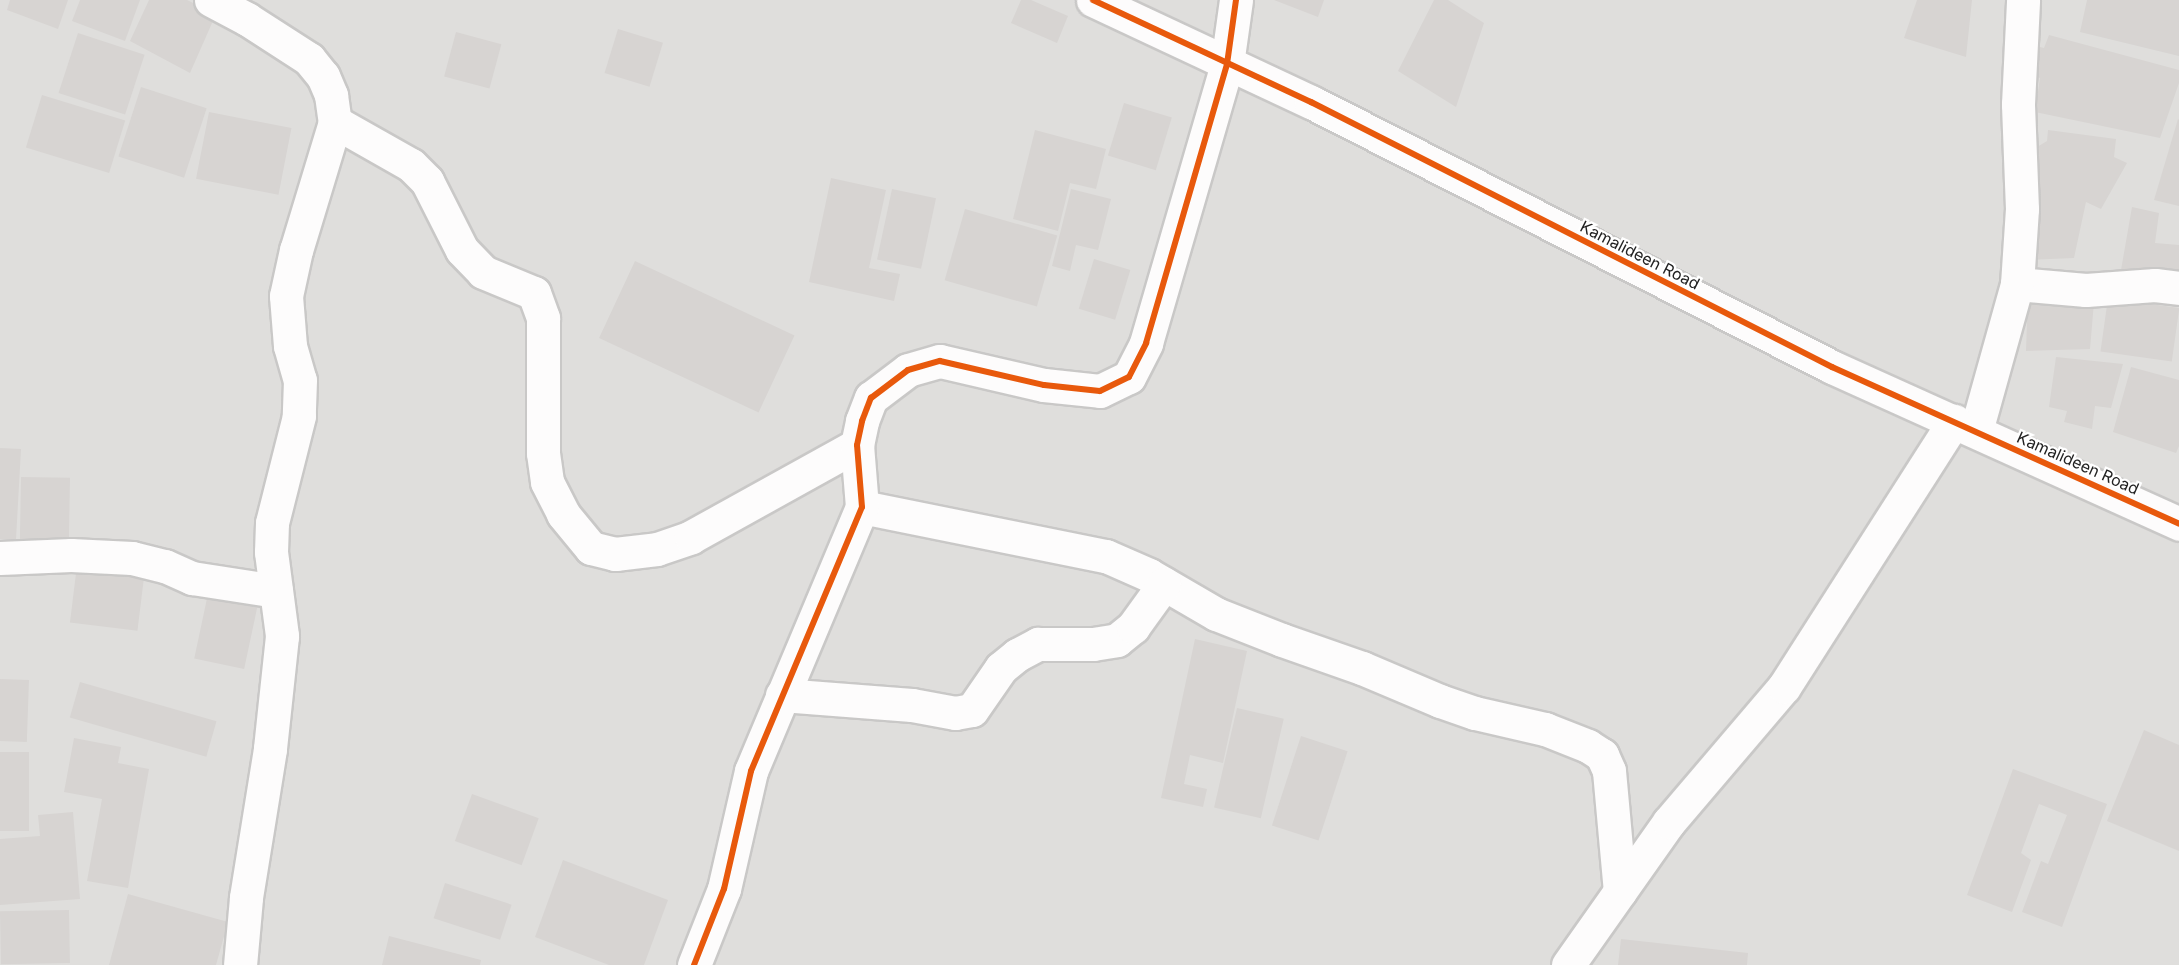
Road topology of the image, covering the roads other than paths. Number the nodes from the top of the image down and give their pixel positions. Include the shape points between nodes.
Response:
1 (211, 0) edge
2 (1093, 0) edge
3 (1236, 0) edge
4 (2023, 0) edge
5 (1227, 64) junction
6 (335, 122) junction
7 (2017, 284) junction
8 (2179, 288) edge
9 (1965, 426) junction
10 (857, 445) junction
11 (862, 507) junction
12 (2179, 524) edge
13 (0, 558) edge
14 (1164, 584) junction
15 (276, 591) junction
16 (782, 695) junction
17 (1620, 891) junction
18 (240, 965) edge
19 (694, 965) edge
20 (1568, 965) edge

1 - 6 street via 309,59 332,95
2 - 5 street, Kamalideen Road
3 - 5 street
4 - 7 street via 2018,104 2022,209
5 - 9 street, Kamalideen Road via 1311,102 1832,367
5 - 10 street via 1146,343 1129,377 1100,391 1044,386 940,361 908,370 871,398
6 - 10 street via 411,165 428,181 462,250 483,272 534,293 543,318 543,453 547,482 563,514 591,548 615,554 657,549 691,537
6 - 15 street via 286,296 290,346 300,380 299,416 272,523
7 - 8 street via 2086,290 2155,285
7 - 9 street
9 - 12 street, Kamalideen Road
9 - 17 street via 1784,687 1669,822
10 - 11 street
11 - 14 street via 1106,556
11 - 16 street
13 - 15 street via 132,558 192,578
14 - 16 street via 1133,627 1117,640 1038,644 1017,655 1001,668 972,710 955,713 912,705
14 - 17 street via 1216,614 1282,640 1449,704 1545,729 1602,755 1609,771
15 - 18 street via 282,636
16 - 19 street via 751,771 724,889
17 - 20 street

